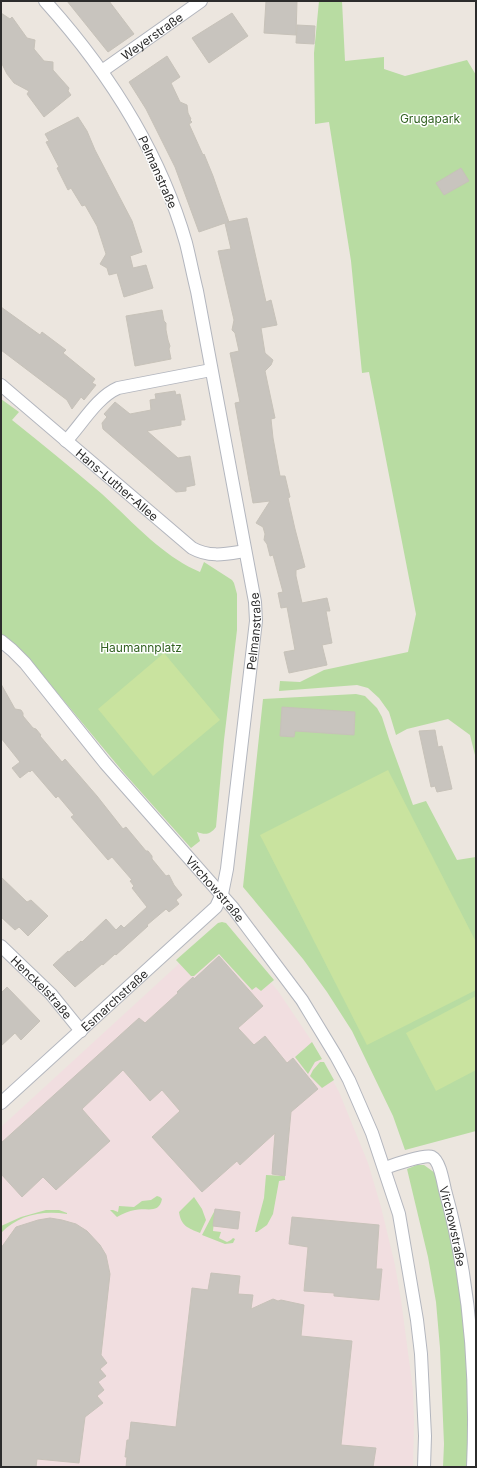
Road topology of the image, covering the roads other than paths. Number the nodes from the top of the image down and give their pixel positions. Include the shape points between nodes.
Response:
1 (45, 1) edge
2 (201, 1) edge
3 (102, 70) junction
4 (211, 370) junction
5 (1, 385) edge
6 (66, 441) junction
7 (245, 551) junction
8 (1, 641) edge
9 (222, 894) junction
10 (1, 946) edge
11 (81, 1030) junction
12 (1, 1102) edge
13 (385, 1168) junction
14 (424, 1467) edge
15 (473, 1467) edge

1 - 3 street, Pelmanstraße
2 - 3 street, Weyerstraße
3 - 4 street, Pelmanstraße via 130,114 172,202 186,243
4 - 6 street via 113,390 100,401
4 - 7 street, Pelmanstraße
5 - 6 street, Hans-Luther-Allee
6 - 7 street, Hans-Luther-Allee via 192,548 204,554 218,555
7 - 9 street, Pelmanstraße via 256,621
8 - 9 street, Virchowstraße via 25,663 105,763
9 - 11 street, Esmarchstraße via 216,907
9 - 13 street, Virchowstraße via 302,1000 336,1056 362,1108
10 - 11 street, Henckelstraße via 51,994
11 - 12 street, Esmarchstraße
13 - 14 street, Virchowstraße via 399,1214 417,1320 425,1404
13 - 15 street, Virchowstraße via 424,1157 432,1157 438,1162 466,1285 473,1352 476,1425

